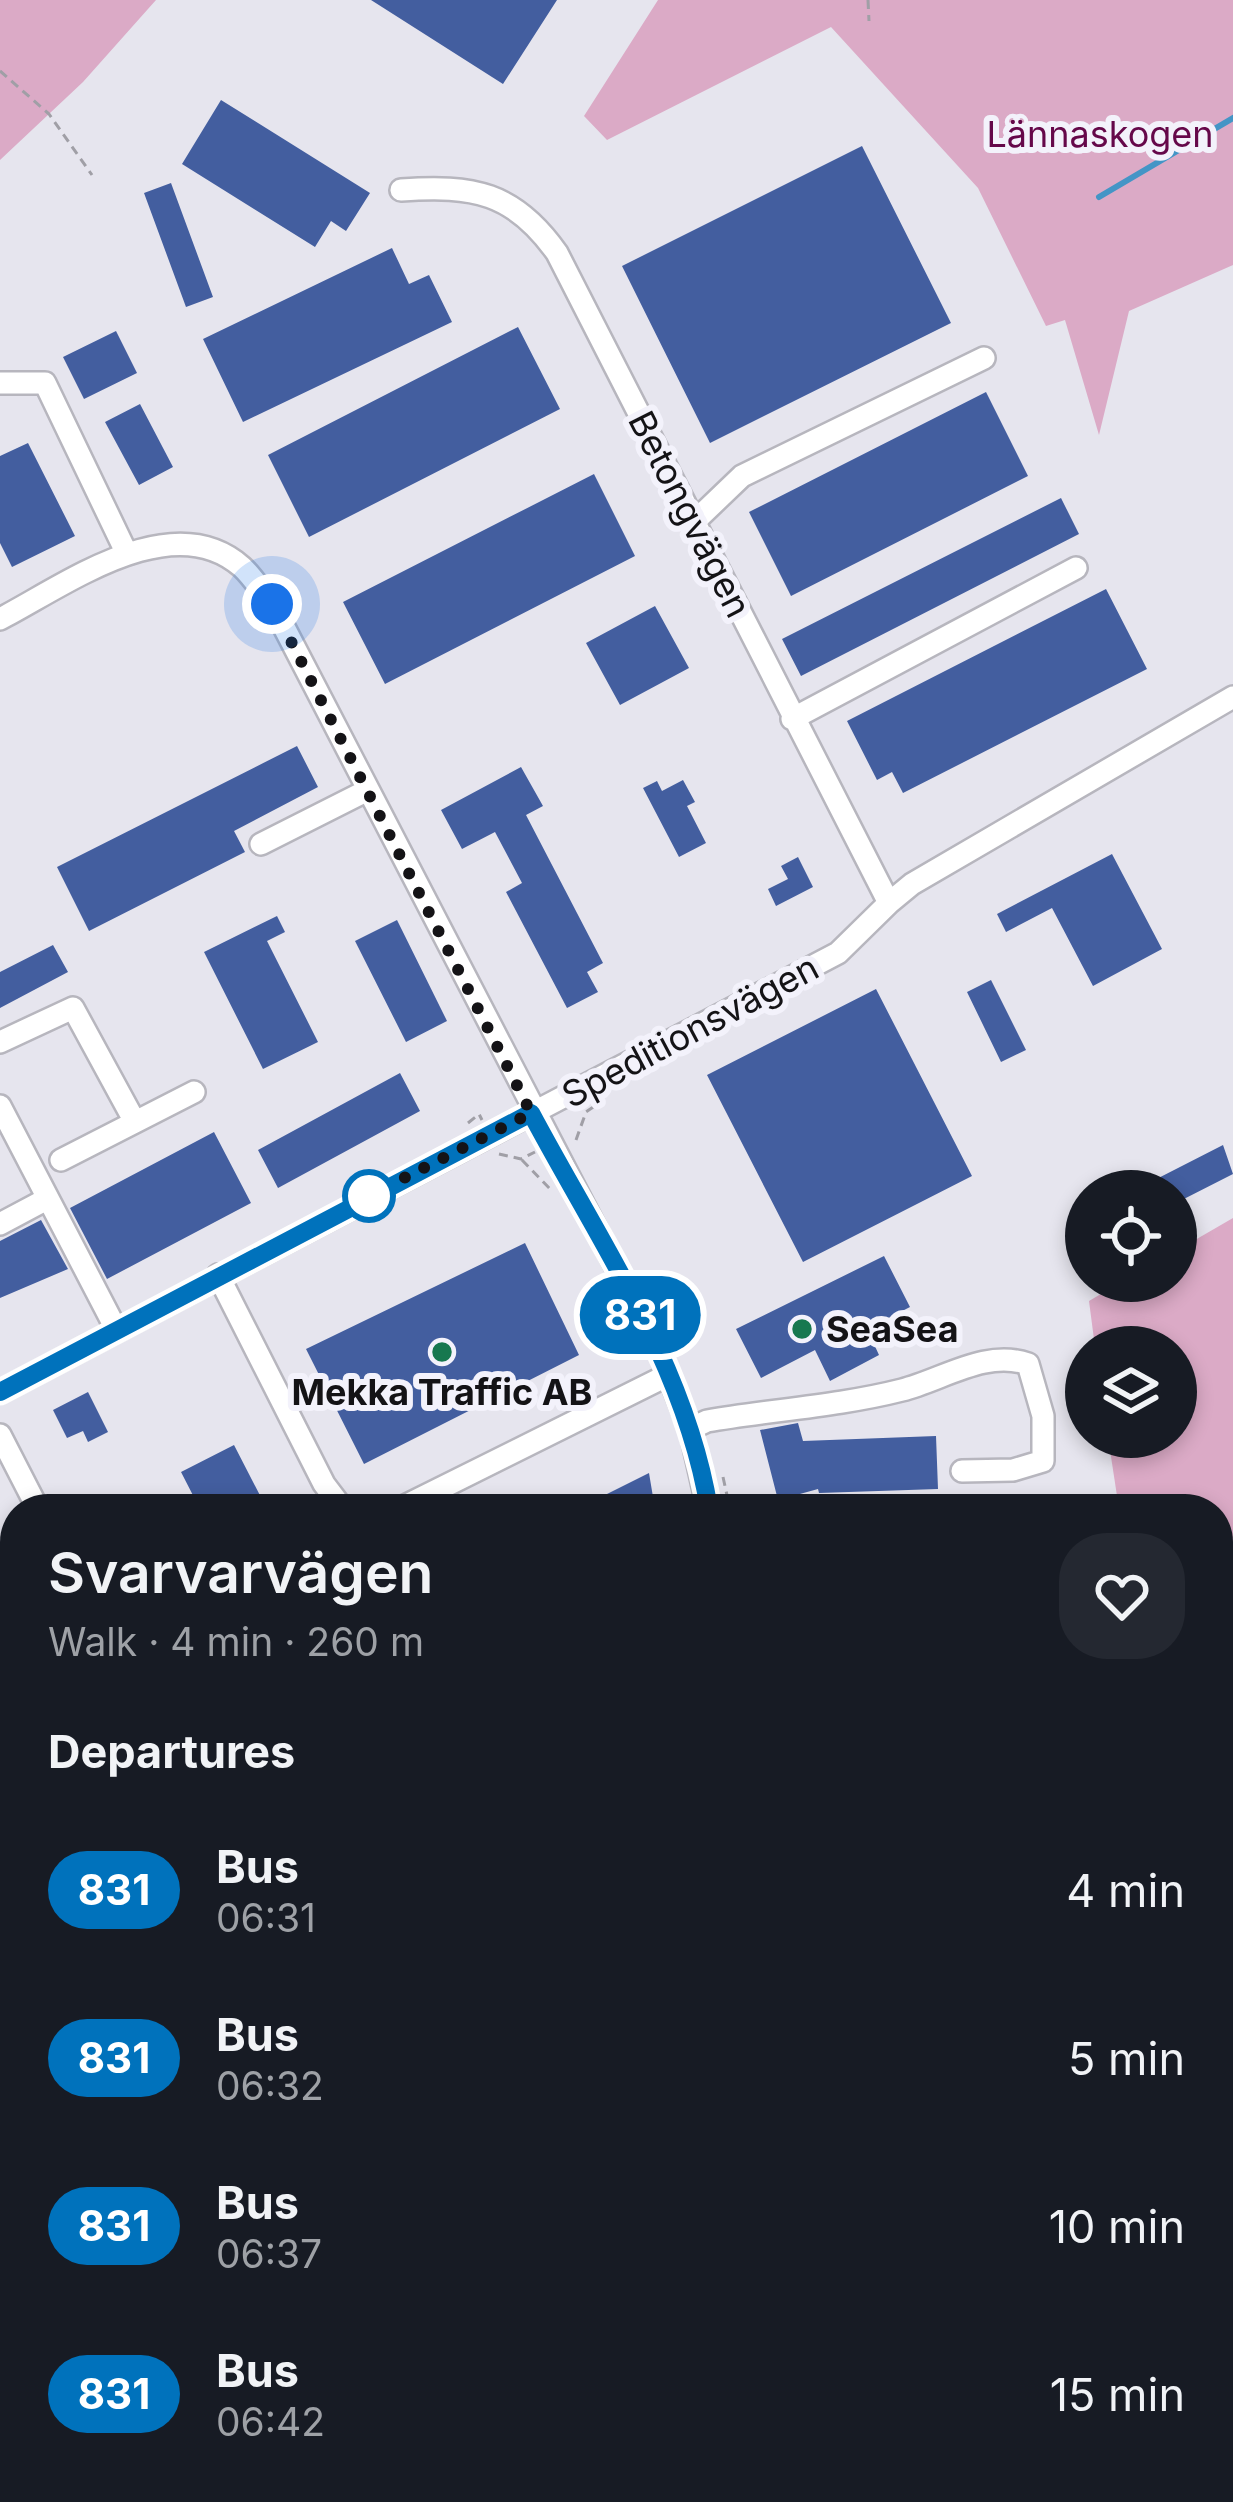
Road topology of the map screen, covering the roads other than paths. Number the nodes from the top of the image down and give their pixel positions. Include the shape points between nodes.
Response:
1 (401, 190) dead end
2 (984, 358) dead end
3 (0, 383) edge
4 (694, 522) junction
5 (127, 554) junction
6 (1076, 568) dead end
7 (0, 619) edge
8 (1233, 697) edge
9 (792, 719) junction
10 (366, 791) junction
11 (261, 844) dead end
12 (889, 903) junction
13 (0, 1042) edge
14 (194, 1092) dead end
15 (0, 1106) edge
16 (531, 1113) junction
17 (135, 1122) junction
18 (5, 1132) edge
19 (61, 1160) dead end
20 (45, 1200) junction
21 (0, 1224) edge
22 (218, 1275) junction
23 (116, 1329) junction
24 (668, 1375) junction
25 (0, 1392) edge
26 (690, 1429) junction
27 (0, 1435) edge
28 (962, 1471) dead end
29 (30, 1494) edge
30 (332, 1494) edge
31 (429, 1494) edge
32 (705, 1494) edge

1 - 4 street, Betongvägen via 483,194 536,224
2 - 4 street via 742,476
3 - 5 street via 45,383
4 - 9 street, Betongvägen
5 - 7 street
5 - 10 street via 172,545 241,565 272,604
6 - 9 street
8 - 12 street
9 - 12 street, Betongvägen
10 - 11 street
10 - 16 street
12 - 16 street, Speditionsvägen via 838,953
13 - 17 street via 74,1008
14 - 17 street
15 - 18 street
16 - 22 street, Speditionsvägen
16 - 24 street
17 - 19 street
18 - 20 street
20 - 21 street
20 - 23 street
22 - 23 street, Speditionsvägen
22 - 30 street
23 - 25 street, Speditionsvägen
24 - 26 street
24 - 31 street
26 - 28 street via 903,1390 970,1365 1028,1364 1043,1416 1043,1461
26 - 32 street
27 - 29 street

